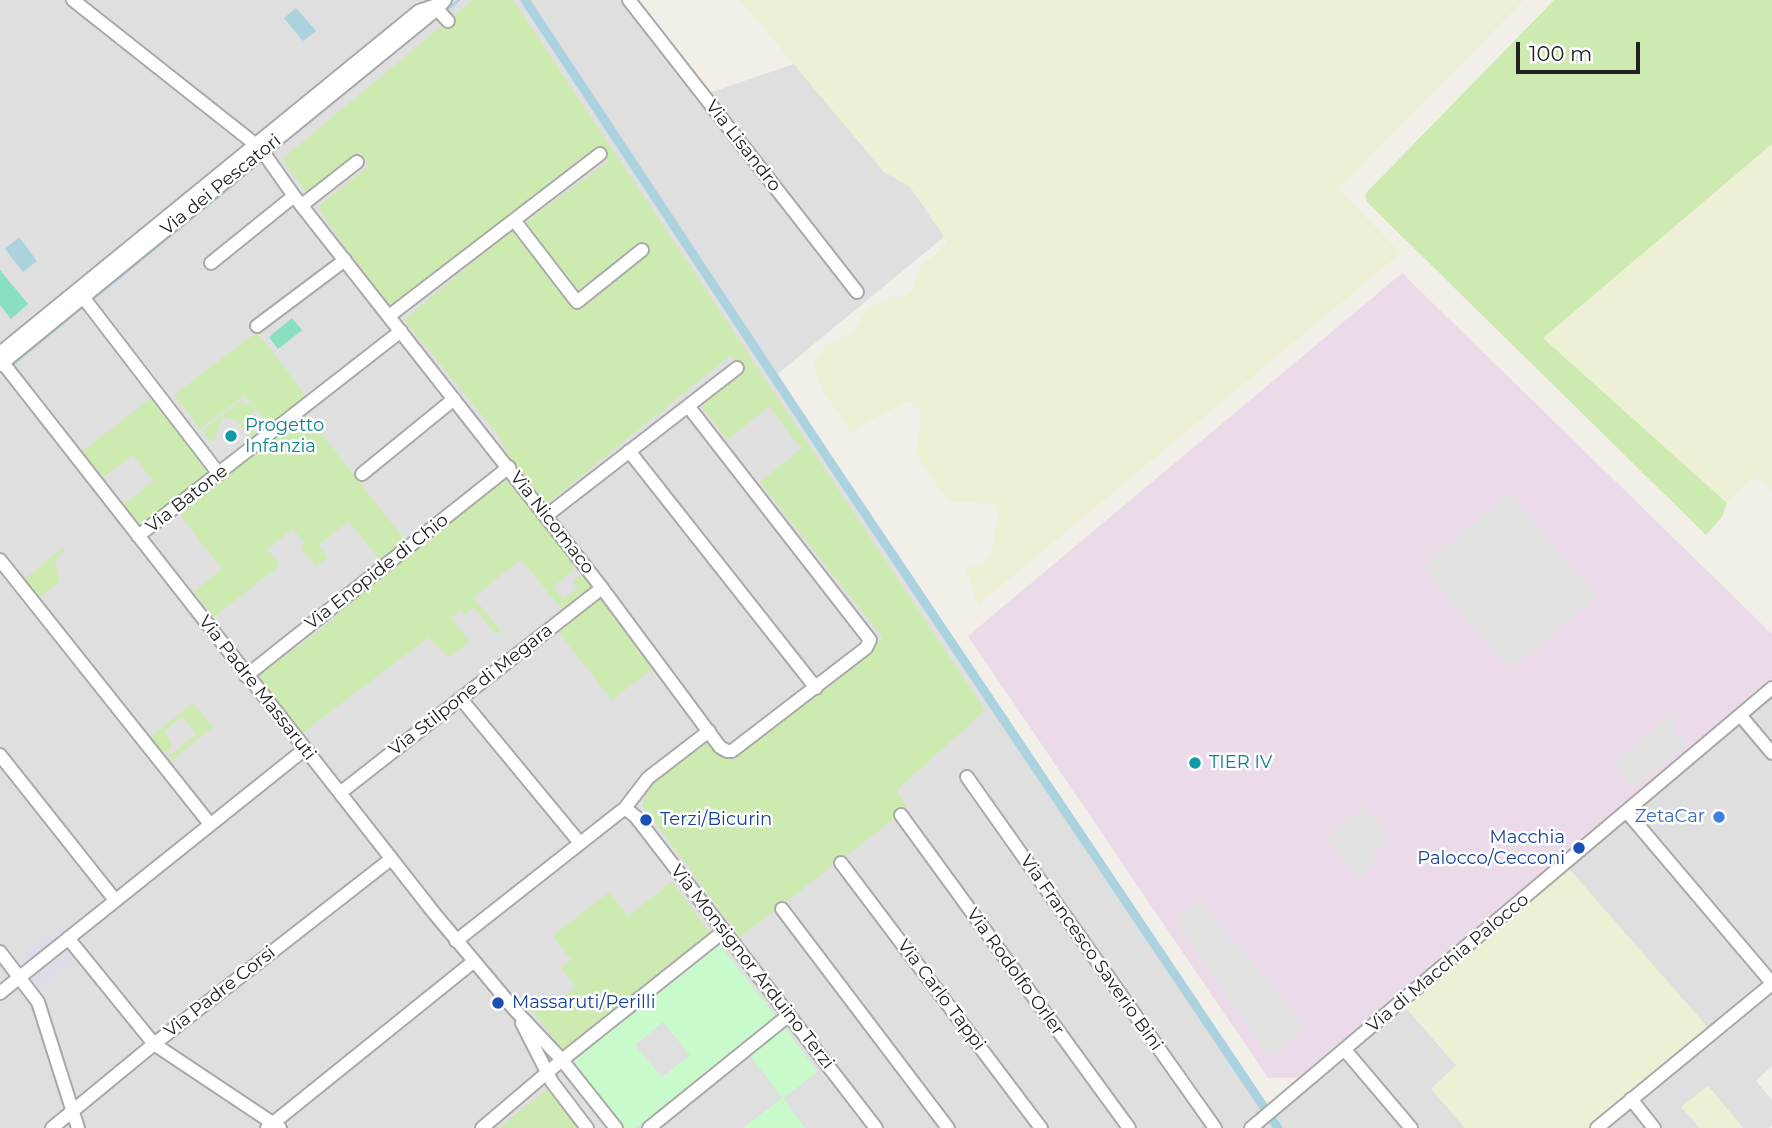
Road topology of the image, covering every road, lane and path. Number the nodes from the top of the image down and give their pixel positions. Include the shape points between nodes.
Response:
1 (73, 0) edge
2 (629, 0) edge
3 (442, 9) edge
4 (263, 153) junction
5 (600, 154) dead end
6 (357, 162) dead end
7 (298, 200) junction
8 (513, 220) junction
9 (642, 250) dead end
10 (345, 260) junction
11 (211, 263) dead end
12 (857, 292) dead end
13 (86, 301) junction
14 (389, 316) junction
15 (257, 326) dead end
16 (401, 331) junction
17 (4, 364) edge
18 (737, 368) dead end
19 (454, 399) junction
20 (688, 405) junction
21 (629, 451) junction
22 (509, 467) junction
23 (219, 474) junction
24 (362, 474) dead end
25 (546, 516) junction
26 (138, 536) junction
27 (0, 560) edge
28 (602, 588) junction
29 (246, 676) junction
30 (816, 688) junction
31 (1772, 688) edge
32 (461, 699) junction
33 (1741, 715) junction
34 (709, 731) junction
35 (305, 749) junction
36 (1772, 753) edge
37 (0, 755) edge
38 (967, 777) dead end
39 (340, 793) junction
40 (625, 808) junction
41 (1627, 812) junction
42 (901, 815) dead end
43 (210, 824) junction
44 (580, 843) junction
45 (391, 859) junction
46 (841, 863) dead end
47 (115, 900) junction
48 (782, 909) dead end
49 (724, 931) junction
50 (68, 937) junction
51 (456, 941) junction
52 (0, 952) edge
53 (473, 962) junction
54 (20, 977) junction
55 (1772, 984) edge
56 (0, 993) edge
57 (515, 1010) junction
58 (789, 1015) junction
59 (154, 1044) junction
60 (1345, 1050) junction
61 (562, 1060) junction
62 (547, 1073) junction
63 (1631, 1099) junction
64 (72, 1112) junction
65 (273, 1126) edge
66 (52, 1128) edge
67 (78, 1128) edge
68 (482, 1128) edge
69 (587, 1128) edge
70 (616, 1128) edge
71 (649, 1128) edge
72 (876, 1128) edge
73 (948, 1128) edge
74 (1041, 1128) edge
75 (1129, 1128) edge
76 (1215, 1128) edge
77 (1251, 1128) edge
78 (1411, 1128) edge
79 (1597, 1128) edge
80 (1654, 1128) edge

1 - 4 street, Via Nicomaco
2 - 12 street, Via Lisandro
3 - 4 street, Via dei Pescatori via 419,10
4 - 7 street, Via Nicomaco
4 - 13 street, Via dei Pescatori
4 - 17 street, Via dei Pescatori
5 - 8 street
6 - 7 street
7 - 10 street, Via Nicomaco
7 - 11 street
8 - 9 street via 577,302
8 - 14 street
10 - 14 street, Via Nicomaco
10 - 15 street
13 - 17 street, Via dei Pescatori
13 - 23 street
14 - 16 street, Via Nicomaco
16 - 19 street, Via Nicomaco
16 - 23 street, Via Batone
17 - 26 street, Via Padre Massaruti
18 - 20 street
19 - 22 street, Via Nicomaco
19 - 24 street
20 - 21 street
20 - 30 street, Via Nicomaco via 868,635 866,648
21 - 25 street
21 - 30 street
22 - 25 street, Via Nicomaco
22 - 29 street, Via Enopide di Chio
23 - 26 street, Via Batone
25 - 28 street, Via Nicomaco
26 - 29 street, Via Padre Massaruti
27 - 43 street
28 - 32 street, Via Stilpone di Megara
28 - 34 street, Via Nicomaco
29 - 35 street, Via Padre Massaruti
30 - 34 street, Via Nicomaco via 735,750 722,749
31 - 33 street, Via di Macchia Palocco
32 - 39 street, Via Stilpone di Megara
32 - 44 street
33 - 36 street
33 - 41 street, Via di Macchia Palocco
34 - 40 street via 651,776
35 - 39 street, Via Padre Massaruti
35 - 43 street
37 - 47 street
38 - 76 street, Via Francesco Saverio Bini
39 - 45 street, Via Padre Massaruti
40 - 44 street
40 - 49 street, Via Monsignor Arduino Terzi
41 - 55 street
41 - 60 street, Via di Macchia Palocco
42 - 75 street, Via Rodolfo Orler
43 - 47 street
44 - 51 street
45 - 51 street, Via Padre Massaruti
45 - 59 street, Via Padre Corsi
46 - 74 street, Via Carlo Tappi
47 - 50 street
48 - 73 street
49 - 58 street, Via Monsignor Arduino Terzi
49 - 61 street
50 - 54 street
50 - 59 street
51 - 53 street, Via Padre Massaruti
52 - 54 street
53 - 57 street, Via Padre Massaruti
53 - 65 street
54 - 56 street
54 - 64 street via 42,1010
55 - 63 street
57 - 61 street, Via Padre Massaruti
57 - 62 street, Via Padre Massaruti
58 - 71 street
58 - 72 street, Via Monsignor Arduino Terzi
59 - 64 street, Via Padre Corsi
59 - 65 street
60 - 77 street, Via di Macchia Palocco
60 - 78 street
61 - 62 street
61 - 70 street, Via Padre Massaruti
62 - 68 street
62 - 69 street, Via Padre Massaruti
63 - 79 street
63 - 80 street
64 - 66 street, Via Padre Corsi
64 - 67 street

